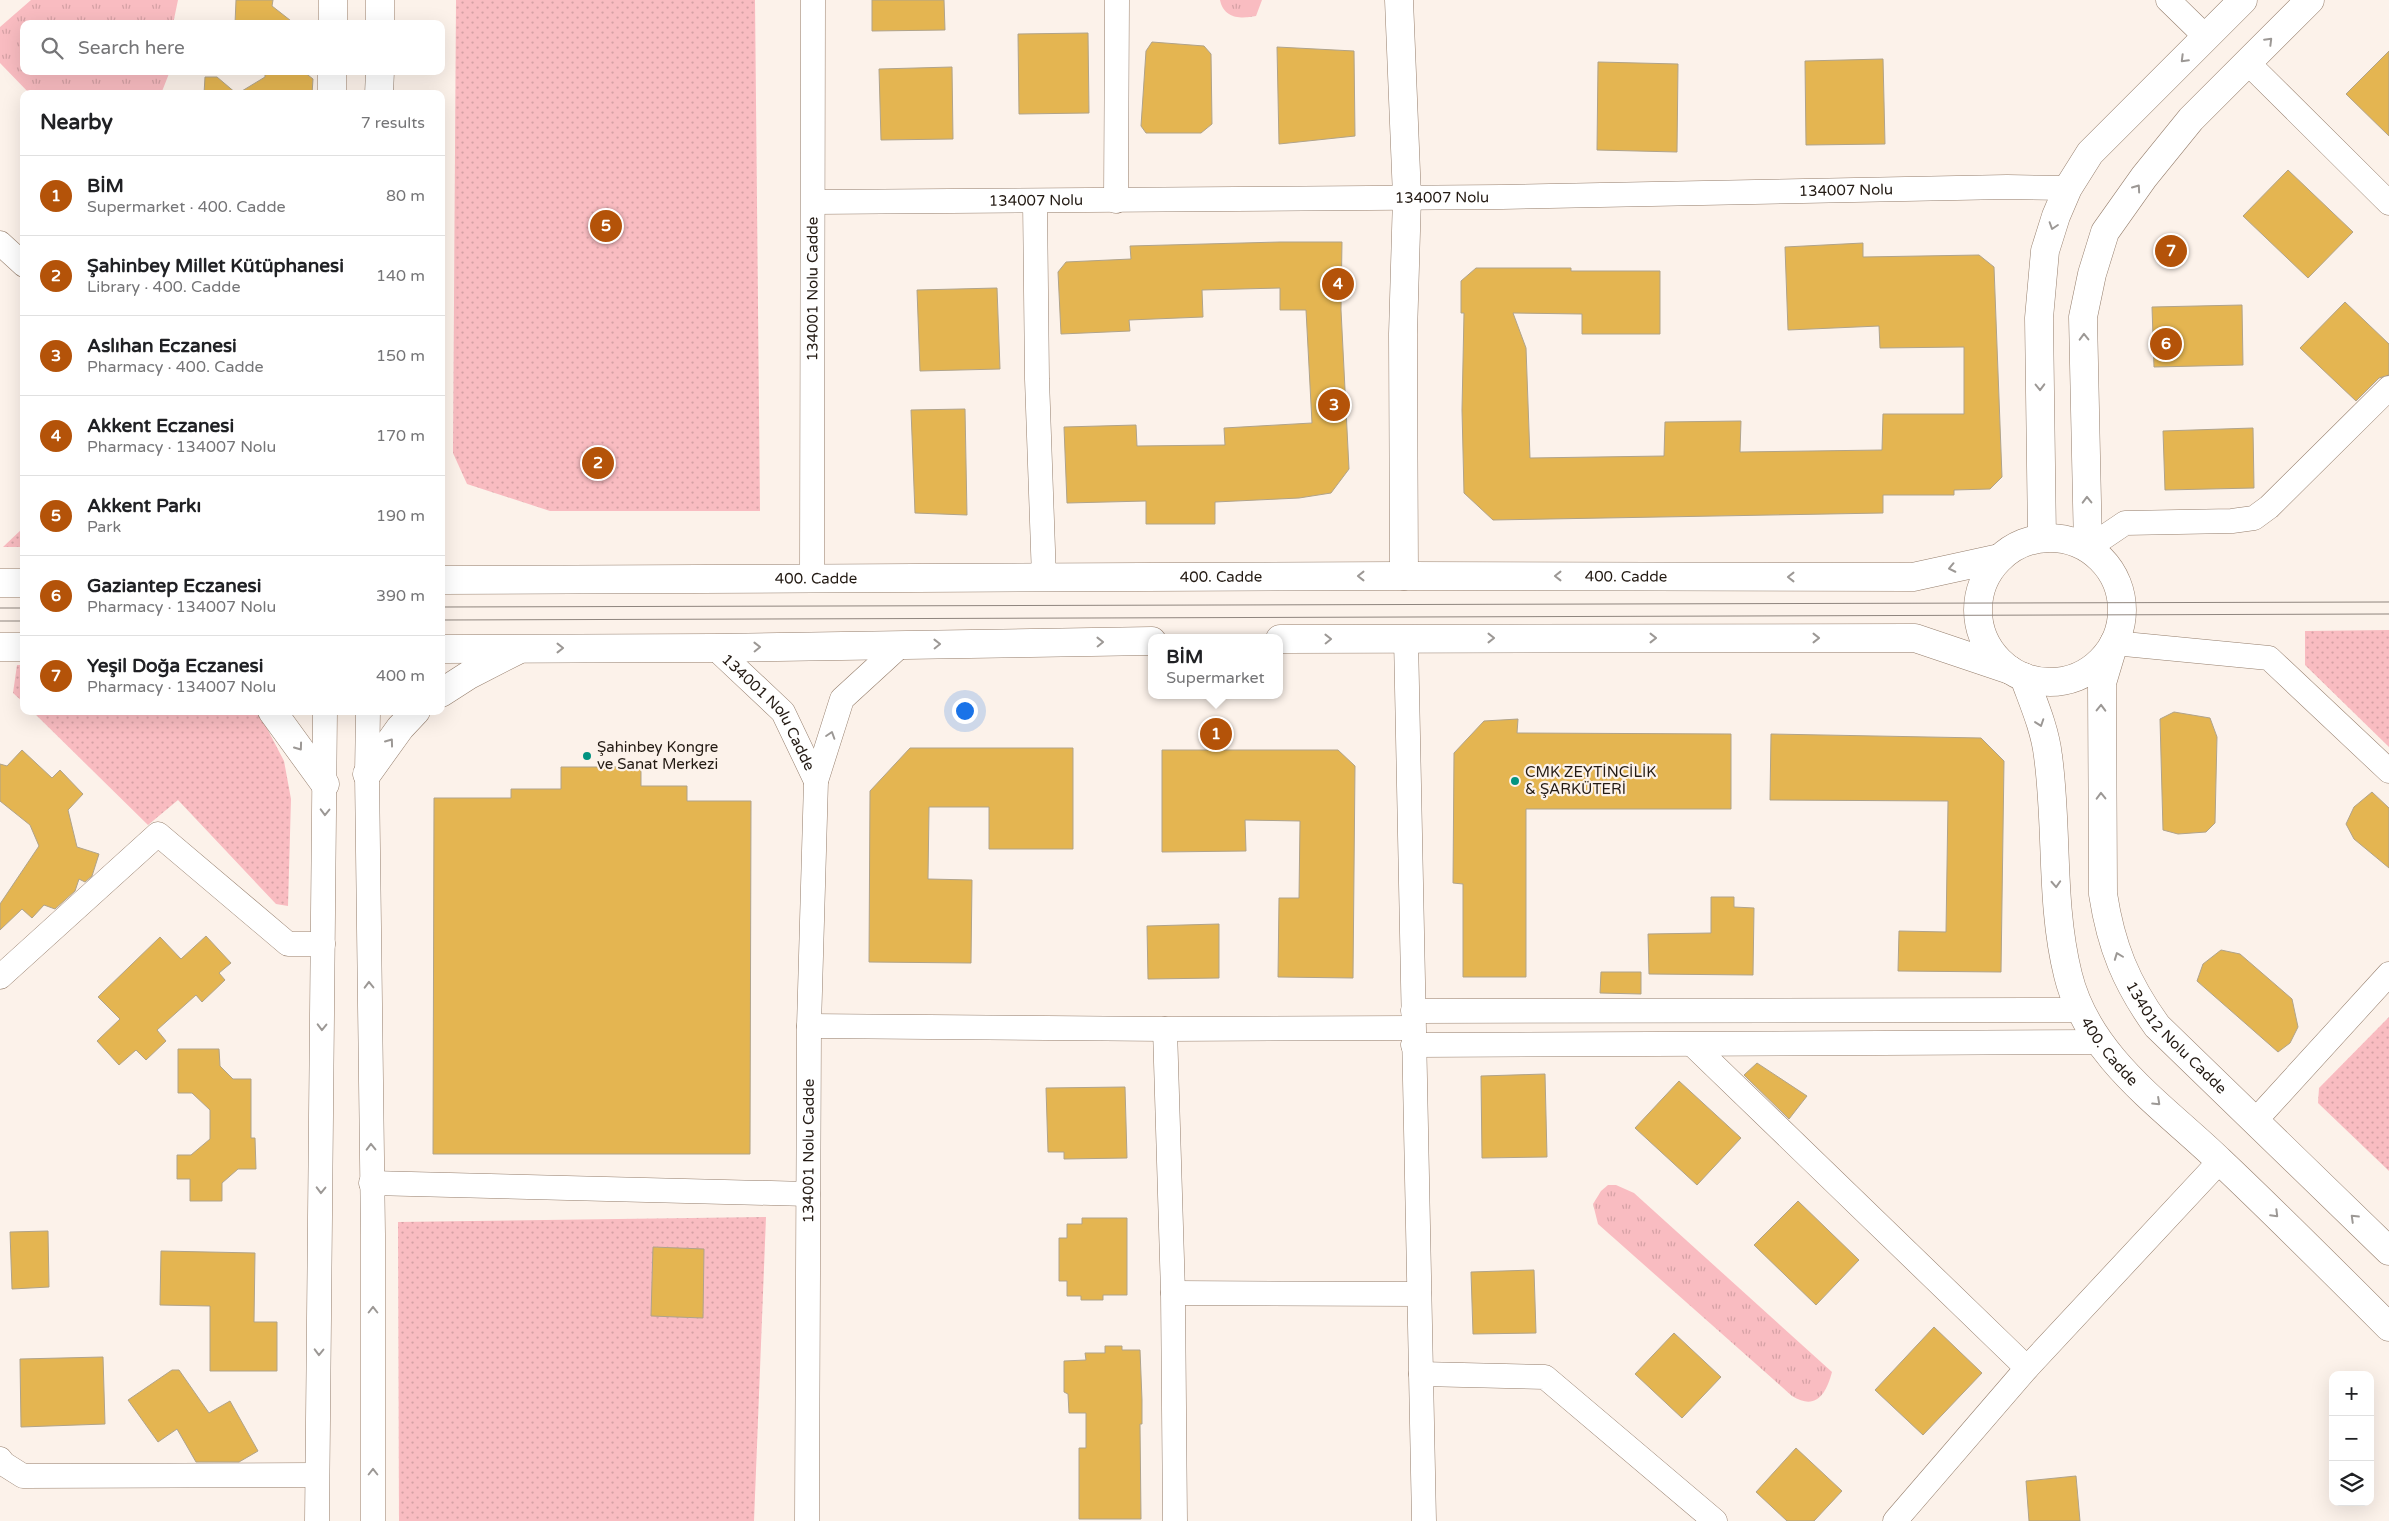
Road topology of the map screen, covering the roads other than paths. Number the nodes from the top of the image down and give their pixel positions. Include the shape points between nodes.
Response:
1 (333, 0) edge
2 (380, 0) edge
3 (813, 0) edge
4 (1117, 0) edge
5 (1399, 0) edge
6 (2168, 0) edge
7 (2243, 0) edge
8 (2310, 0) edge
9 (333, 20) edge
10 (380, 20) edge
11 (2206, 37) junction
12 (2247, 62) junction
13 (332, 75) edge
14 (380, 75) edge
15 (332, 90) edge
16 (380, 90) edge
17 (2068, 188) junction
18 (1407, 197) junction
19 (1116, 201) junction
20 (814, 202) junction
21 (1035, 202) junction
22 (2389, 203) edge
23 (0, 243) edge
24 (20, 261) edge
25 (2389, 388) edge
26 (2042, 538) junction
27 (2088, 548) junction
28 (2000, 558) junction
29 (448, 575) edge
30 (1404, 576) junction
31 (812, 578) junction
32 (1044, 578) junction
33 (0, 583) edge
34 (20, 583) edge
35 (1406, 638) junction
36 (1283, 640) edge
37 (1148, 641) edge
38 (2114, 643) junction
39 (902, 644) junction
40 (0, 647) edge
41 (20, 647) edge
42 (521, 648) junction
43 (715, 648) junction
44 (445, 649) edge
45 (2017, 673) junction
46 (445, 690) edge
47 (275, 715) edge
48 (325, 715) edge
49 (368, 715) edge
50 (412, 715) edge
51 (2389, 771) edge
52 (367, 774) junction
53 (816, 781) junction
54 (326, 784) junction
55 (324, 944) junction
56 (2389, 974) edge
57 (0, 977) edge
58 (2080, 1010) junction
59 (809, 1026) junction
60 (1413, 1028) junction
61 (1165, 1029) junction
62 (2099, 1042) junction
63 (1693, 1045) junction
64 (2254, 1122) junction
65 (2220, 1161) junction
66 (371, 1183) junction
67 (808, 1194) junction
68 (2389, 1251) edge
69 (1173, 1292) junction
70 (1419, 1294) junction
71 (2389, 1327) edge
72 (2027, 1368) junction
73 (1421, 1374) junction
74 (0, 1459) edge
75 (317, 1475) junction
76 (317, 1521) edge
77 (373, 1521) edge
78 (807, 1521) edge
79 (1176, 1521) edge
80 (1424, 1521) edge
81 (1714, 1521) edge
82 (1895, 1521) edge

1 - 9 main road
2 - 10 main road
3 - 20 street, 134001 Nolu Cadde
4 - 19 street
5 - 18 main road
6 - 11 street
7 - 11 main road
12 -> 8 main road
11 -> 17 main road via 2090,153
12 - 22 street
27 -> 12 main road via 2084,317 2092,274 2105,232 2191,119
13 - 15 main road
14 - 16 main road
17 - 18 street, 134007 Nolu
17 -> 26 main road via 2045,251 2039,318
18 - 19 street, 134007 Nolu
18 - 30 main road via 1403,334
19 - 21 street, 134007 Nolu
20 - 21 street, 134007 Nolu
20 - 31 street, 134001 Nolu Cadde
21 - 32 street
23 - 24 street
25 - 27 street via 2254,518 2125,523
26 - 27 main road via 2066,539
26 - 28 main road via 2029,541
27 - 38 main road via 2105,562 2116,580 2122,615
28 -> 30 main road, 400. Cadde via 1913,577
28 - 45 main road via 1987,575 1980,595 1978,616 1991,649
29 - 31 main road, 400. Cadde
30 -> 32 main road, 400. Cadde
31 - 32 main road, 400. Cadde
33 - 34 main road
36 -> 35 main road
35 -> 45 main road via 1915,638
35 - 60 street
39 -> 37 main road
38 - 45 main road via 2102,660 2079,676 2044,682
38 - 51 street via 2269,658
64 -> 38 main road, 134012 Nolu Cadde via 2157,1026 2124,974 2107,920 2103,894 2100,756 2102,683
43 -> 39 main road
53 -> 39 street, 134001 Nolu Cadde via 842,699
40 - 41 main road
42 -> 43 main road
42 - 44 main road
42 - 46 main road
43 - 53 street, 134001 Nolu Cadde via 783,712
45 -> 58 main road, 400. Cadde via 2047,748 2061,941 2068,976
47 -> 54 main road
48 - 54 street
49 - 52 street
52 -> 50 main road
66 -> 52 street
53 - 59 street, 134001 Nolu Cadde
54 -> 55 street
55 - 57 street via 288,944 158,834
55 -> 75 street
56 - 64 street
58 - 60 street
58 - 62 main road, 400. Cadde
59 - 61 street
59 - 67 street, 134001 Nolu Cadde
60 - 61 street
60 - 63 street
60 - 70 street
61 - 69 street
62 - 63 street
62 -> 65 main road, 400. Cadde via 2119,1067
63 - 72 street
68 -> 64 main road, 134012 Nolu Cadde
65 -> 71 main road, 400. Cadde
65 - 72 street
66 - 67 street
77 -> 66 street
67 - 78 street, 134001 Nolu Cadde
69 - 70 street
69 - 79 street
70 - 73 street
72 - 82 street
73 - 80 street
73 - 81 street via 1545,1377
74 - 75 street via 23,1476
75 - 76 street

